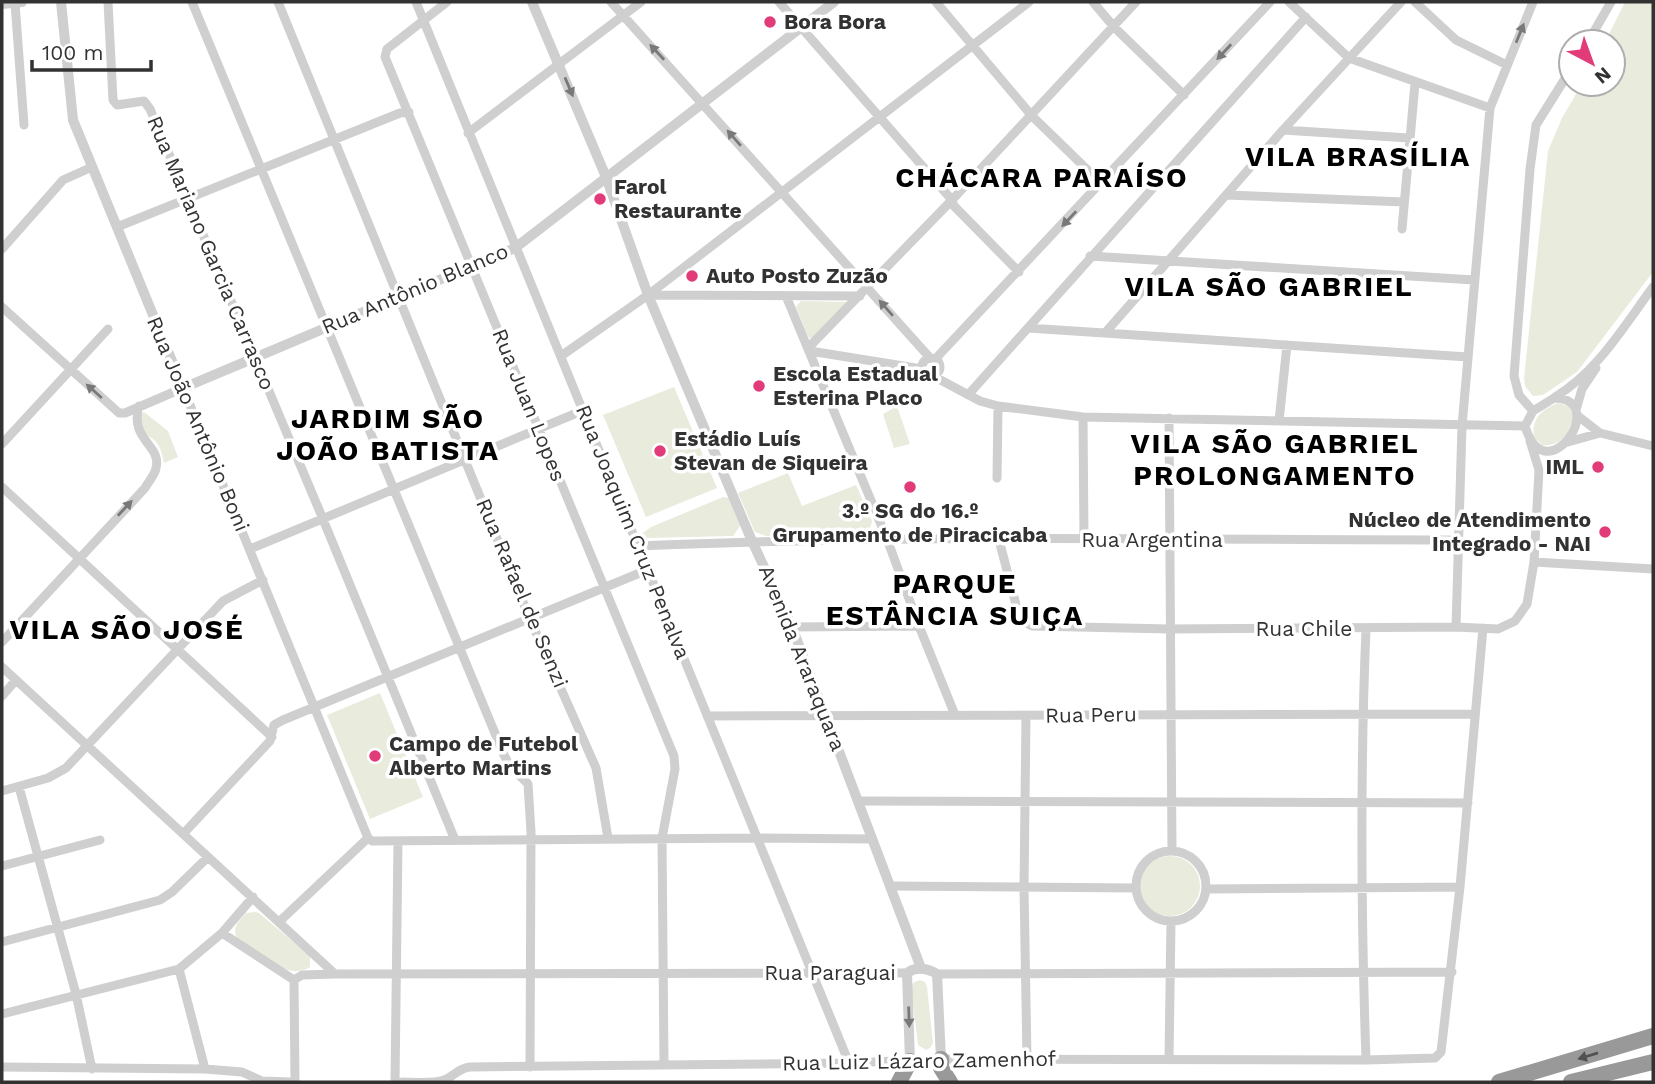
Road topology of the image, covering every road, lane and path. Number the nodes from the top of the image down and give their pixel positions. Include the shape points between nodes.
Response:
1 (18, 2) edge
2 (61, 2) edge
3 (108, 2) edge
4 (191, 2) edge
5 (278, 2) edge
6 (416, 2) edge
7 (447, 2) edge
8 (533, 2) edge
9 (611, 2) edge
10 (640, 2) edge
11 (779, 2) edge
12 (834, 2) edge
13 (936, 2) edge
14 (1029, 2) edge
15 (1093, 2) edge
16 (1136, 2) edge
17 (1270, 2) edge
18 (1289, 2) edge
19 (1401, 2) edge
20 (1415, 2) edge
21 (1533, 2) edge
22 (1611, 2) edge
23 (2, 4) edge
24 (623, 15) junction
25 (1306, 17) junction
26 (423, 20) junction
27 (802, 27) junction
28 (1114, 27) junction
29 (1596, 28) edge
30 (972, 46) junction
31 (1349, 58) junction
32 (559, 64) junction
33 (1507, 65) junction
34 (1415, 83) junction
35 (1557, 91) edge
36 (1184, 95) junction
37 (703, 102) junction
38 (1490, 108) junction
39 (409, 113) junction
40 (1032, 116) junction
41 (879, 118) junction
42 (24, 125) dead end
43 (1283, 130) junction
44 (468, 133) junction
45 (333, 138) junction
46 (1409, 138) junction
47 (92, 167) junction
48 (261, 168) junction
49 (606, 177) junction
50 (1102, 184) junction
51 (781, 191) junction
52 (1227, 195) junction
53 (189, 198) junction
54 (952, 200) junction
55 (1404, 202) junction
56 (117, 227) junction
57 (1402, 229) dead end
58 (515, 248) junction
59 (2, 249) edge
60 (1090, 256) junction
61 (1166, 261) junction
62 (473, 267) junction
63 (1019, 272) junction
64 (1474, 280) junction
65 (1653, 287) edge
66 (868, 288) junction
67 (649, 295) junction
68 (786, 296) junction
69 (860, 296) junction
70 (399, 298) junction
71 (2, 307) edge
72 (326, 327) junction
73 (1028, 328) junction
74 (108, 329) dead end
75 (1105, 333) junction
76 (1287, 345) junction
77 (809, 350) junction
78 (561, 356) junction
79 (255, 357) junction
80 (1468, 357) junction
81 (1601, 357) junction
82 (936, 362) junction
83 (69, 369) junction
84 (922, 369) junction
85 (933, 376) junction
86 (956, 387) junction
87 (183, 388) junction
88 (968, 395) junction
89 (1554, 398) junction
90 (139, 406) junction
91 (998, 406) junction
92 (584, 410) junction
93 (1533, 411) junction
94 (1577, 413) junction
95 (1083, 417) junction
96 (1169, 418) junction
97 (1279, 421) junction
98 (1462, 426) junction
99 (1525, 426) junction
100 (539, 428) junction
101 (1600, 433) junction
102 (1530, 441) junction
103 (1566, 442) junction
104 (2, 444) edge
105 (1653, 446) edge
106 (1556, 449) junction
107 (466, 459) junction
108 (1539, 470) junction
109 (997, 478) dead end
110 (2, 487) edge
111 (393, 489) junction
112 (323, 519) junction
113 (887, 539) junction
114 (1084, 539) junction
115 (999, 540) junction
116 (1169, 540) junction
117 (1457, 540) junction
118 (752, 541) junction
119 (638, 546) junction
120 (250, 549) junction
121 (79, 558) junction
122 (1534, 562) junction
123 (1653, 569) edge
124 (647, 570) junction
125 (263, 580) junction
126 (604, 589) junction
127 (531, 619) junction
128 (919, 626) junction
129 (792, 627) junction
130 (1456, 627) junction
131 (1483, 628) junction
132 (1170, 629) junction
133 (1366, 629) junction
134 (2, 642) edge
135 (178, 649) junction
136 (459, 649) junction
137 (2, 667) edge
138 (387, 678) junction
139 (16, 680) junction
140 (2, 696) edge
141 (315, 707) junction
142 (1170, 714) junction
143 (1474, 714) junction
144 (955, 715) junction
145 (1363, 715) junction
146 (707, 716) junction
147 (827, 716) junction
148 (1026, 716) junction
149 (272, 737) junction
150 (88, 746) junction
151 (19, 787) junction
152 (2, 791) edge
153 (1170, 800) junction
154 (859, 801) junction
155 (1024, 801) junction
156 (1363, 802) junction
157 (1468, 803) junction
158 (183, 834) junction
159 (368, 838) junction
160 (608, 838) junction
161 (662, 838) junction
162 (755, 838) junction
163 (530, 839) junction
164 (872, 839) junction
165 (100, 840) dead end
166 (454, 840) junction
167 (398, 841) junction
168 (1172, 851) junction
169 (39, 857) junction
170 (208, 857) junction
171 (2, 866) edge
172 (891, 887) junction
173 (1363, 887) junction
174 (1460, 887) junction
175 (1024, 888) junction
176 (1136, 888) junction
177 (1207, 889) junction
178 (253, 897) junction
179 (280, 921) junction
180 (1171, 921) junction
181 (57, 928) junction
182 (222, 933) junction
183 (2, 942) edge
184 (921, 968) junction
185 (179, 969) junction
186 (1025, 972) junction
187 (1452, 972) junction
188 (664, 973) junction
189 (811, 973) junction
190 (907, 973) junction
191 (1363, 973) junction
192 (335, 974) junction
193 (398, 974) junction
194 (530, 974) junction
195 (937, 974) junction
196 (1170, 974) junction
197 (294, 980) junction
198 (76, 994) junction
199 (2, 1014) edge
200 (1653, 1036) edge
201 (941, 1059) junction
202 (1027, 1059) junction
203 (1169, 1059) junction
204 (1366, 1060) junction
205 (910, 1061) junction
206 (1653, 1062) edge
207 (849, 1063) junction
208 (664, 1064) junction
209 (530, 1067) junction
210 (2, 1068) edge
211 (92, 1069) junction
212 (205, 1069) junction
213 (293, 1082) edge
214 (395, 1082) edge
215 (402, 1082) edge
216 (898, 1082) edge
217 (950, 1082) edge
218 (1499, 1082) edge
219 (1571, 1082) edge

1 - 23 street
1 - 42 street
2 - 47 street, Rua João Antônio Boni via 70,110
3 - 53 street, Rua Mariano Garcia Carrasco via 113,100 117,104 148,104
4 - 48 street
5 - 45 street, Rua Rafael de Senzi
6 - 26 street, Rua Joaquim Cruz Penalva
7 - 26 street
8 - 32 street, Avenida Araraquara
9 - 24 street
10 - 24 street
11 - 27 street
12 - 27 street, Rua Antônio Blanco
13 - 30 street
14 - 30 street
15 - 28 street
16 - 28 street
17 -> 36 street
18 - 25 street
19 - 31 street
20 - 33 street via 1456,40
33 -> 21 street
22 - 29 street
24 - 32 street
37 -> 24 street
25 - 31 street
25 - 60 street
26 - 39 street, Rua Juan Lopes via 385,53
26 - 44 street, Rua Joaquim Cruz Penalva
27 - 37 street, Rua Antônio Blanco
27 - 41 street
28 - 36 street
28 - 40 street
30 - 40 street
30 - 41 street
31 - 34 street
31 - 43 street
32 - 44 street
32 -> 49 street, Avenida Araraquara
33 - 38 street
34 - 38 street
34 - 46 street
35 - 93 street via 1536,125 1514,376 1518,395
36 - 50 street
37 - 49 street, Rua Antônio Blanco
51 -> 37 street
38 - 64 street
39 - 45 street
39 - 62 street, Rua Juan Lopes
40 - 50 street
40 - 54 street
41 - 51 street
41 - 54 street
43 - 46 street
43 - 52 street
44 - 58 street, Rua Joaquim Cruz Penalva
45 - 48 street
45 - 70 street, Rua Rafael de Senzi
46 - 55 street
47 - 56 street, Rua João Antônio Boni
47 - 59 street via 63,180
48 - 53 street
48 - 72 street
49 - 58 street, Rua Antônio Blanco
49 - 67 street, Avenida Araraquara
50 -> 63 street
51 - 66 street
51 - 67 street
52 - 55 street
52 - 61 street
53 - 56 street
53 - 79 street, Rua Mariano Garcia Carrasco
54 - 63 street
54 - 66 street
55 - 57 street
56 - 87 street, Rua João Antônio Boni
58 - 62 street, Rua Antônio Blanco
58 - 78 street, Rua Joaquim Cruz Penalva
60 - 61 street
60 - 73 street
61 - 64 street
61 - 75 street
62 - 70 street, Rua Antônio Blanco
62 - 100 street, Rua Juan Lopes
63 - 82 street
64 - 80 street
65 - 81 street
66 - 69 street
82 -> 66 street
67 - 68 street
67 - 78 street
67 - 118 street, Avenida Araraquara
68 - 69 street
68 - 77 street
69 - 77 street
70 - 72 street, Rua Antônio Blanco
70 - 107 street, Rua Rafael de Senzi
71 - 83 street
72 - 79 street, Rua Antônio Blanco
72 - 111 street
73 - 75 street
73 - 88 street
74 - 83 street
75 - 76 street
76 - 80 street
76 - 97 street
77 - 84 street
77 - 113 street
78 - 92 street, Rua Joaquim Cruz Penalva
79 - 87 street, Rua Antônio Blanco
79 - 112 street, Rua Mariano Garcia Carrasco
80 - 98 street
81 - 89 street
81 - 94 street via 1582,389
82 - 84 street via 925,360
82 - 85 street via 938,372
82 - 86 street
90 -> 83 street via 118,413
83 - 104 street
84 - 85 street
85 - 86 street
86 - 88 street
87 - 90 street, Rua Antônio Blanco
87 - 120 street, Rua João Antônio Boni
88 - 91 street
89 - 93 street
89 - 94 street via 1567,400
121 -> 90 street via 145,488 156,470 154,452 137,428
91 - 95 street
91 - 109 street
92 - 100 street
92 - 119 street, Rua Joaquim Cruz Penalva
93 - 99 street
94 - 101 street
94 - 103 street via 1577,424
95 - 96 street
95 - 114 street
96 - 97 street
96 - 116 street
97 - 98 street
98 - 99 street
98 - 117 street
99 - 102 street
100 - 107 street
100 - 126 street, Rua Juan Lopes
101 - 103 street
101 - 105 street
102 - 106 street via 1538,449
102 - 108 street
103 - 106 street
106 - 108 street
107 - 111 street
107 - 127 street, Rua Rafael de Senzi
108 - 122 street, Rua Chile
110 - 121 street
111 - 112 street
111 - 136 street
112 - 120 street
112 - 138 street, Rua Mariano Garcia Carrasco
113 - 115 street, Rua Argentina
113 - 118 street, Rua Argentina
113 - 128 street
114 - 115 street, Rua Argentina
114 - 116 street, Rua Argentina
115 - 132 street, Rua Chile via 1023,623
116 - 117 street, Rua Argentina
116 - 132 street
117 - 130 street
118 - 119 street, Rua Argentina
118 - 129 street, Avenida Araraquara
119 - 124 street, Rua Joaquim Cruz Penalva
120 - 125 street, Rua João Antônio Boni
121 - 134 street
121 - 135 street
122 - 123 street
122 - 131 street, Rua Chile via 1522,614 1507,626
124 - 126 street
124 - 146 street, Rua Joaquim Cruz Penalva
125 - 135 street via 223,601
125 - 141 street, Rua João Antônio Boni
126 - 127 street
126 - 161 street, Rua Juan Lopes via 674,756
127 - 136 street
127 - 160 street, Rua Rafael de Senzi via 596,768
128 - 129 street
128 - 144 street
129 - 147 street, Avenida Araraquara
130 - 131 street, Rua Chile
130 - 133 street, Rua Chile
131 - 143 street
132 - 133 street, Rua Chile
132 - 142 street
133 - 145 street
135 - 149 street
135 - 150 street
136 - 138 street
136 - 163 street via 503,755 528,784
137 - 139 street
138 - 141 street
138 - 166 street, Rua Mariano Garcia Carrasco
139 - 140 street
139 - 150 street
141 - 149 street via 274,725
141 - 159 street, Rua João Antônio Boni
142 - 145 street, Rua Peru
142 - 148 street, Rua Peru
142 - 153 street
143 - 145 street, Rua Peru
143 - 157 street
144 - 147 street, Rua Peru
144 - 148 street, Rua Peru
145 - 156 street
146 - 147 street, Rua Peru
146 - 162 street, Rua Joaquim Cruz Penalva
147 - 154 street, Avenida Araraquara
148 - 155 street
149 - 158 street
150 - 151 street via 66,768
150 - 158 street
151 - 152 street
151 - 169 street
153 - 155 street
153 - 156 street
153 - 168 street
154 - 155 street
154 - 164 street, Avenida Araraquara
155 - 175 street
156 - 157 street
156 - 173 street
157 - 174 street
158 - 170 street
159 - 167 street
159 - 179 street
160 - 161 street
160 - 163 street
161 - 162 street
161 - 188 street
162 - 164 street
162 - 189 street, Rua Joaquim Cruz Penalva
163 - 166 street
163 - 194 street
164 - 172 street, Avenida Araraquara
165 - 169 street
166 - 167 street
167 - 193 street
168 - 176 street via 1151,857 1143,865
168 - 177 street via 1200,866
169 - 171 street
169 - 181 street
170 - 178 street
170 - 181 street via 160,900
172 - 175 street
172 - 184 street, Avenida Araraquara
173 - 174 street
173 - 177 street
173 - 191 street
174 - 187 street
175 - 176 street
175 - 186 street
176 - 180 street via 1150,914
177 - 180 street via 1191,915
178 - 179 street
178 - 182 street
179 - 192 street
180 - 196 street
181 - 183 street
181 - 198 street
182 - 185 street
182 - 197 street
184 - 190 street, Rua Paraguai
184 - 195 street, Rua Paraguai
185 - 198 street
185 - 212 street
186 - 195 street, Rua Paraguai
186 - 196 street, Rua Paraguai
186 - 202 street
187 - 191 street, Rua Paraguai
187 - 204 street, Rua Luiz Lázaro Zamenhof via 1439,1055
188 - 189 street, Rua Paraguai
188 - 194 street, Rua Paraguai
188 - 208 street
189 - 190 street, Rua Paraguai
189 - 207 street, Rua Joaquim Cruz Penalva
190 -> 205 street
191 - 196 street, Rua Paraguai
191 - 204 street
192 - 193 street, Rua Paraguai
192 - 197 street, Rua Paraguai via 302,975
193 - 194 street, Rua Paraguai
193 - 214 street
194 - 209 street
195 - 201 street
196 - 203 street
197 - 213 street
198 - 199 street
198 - 211 street
200 -> 218 highway
201 - 202 street, Rua Luiz Lázaro Zamenhof
201 - 205 street, Rua Luiz Lázaro Zamenhof
201 - 217 highway
202 - 203 street, Rua Luiz Lázaro Zamenhof
203 - 204 street, Rua Luiz Lázaro Zamenhof
205 - 207 street, Rua Luiz Lázaro Zamenhof
205 - 216 highway
206 - 219 highway
207 - 208 street, Rua Luiz Lázaro Zamenhof
208 - 209 street, Rua Luiz Lázaro Zamenhof
209 - 215 street, Rua Luiz Lázaro Zamenhof via 464,1068 440,1081
210 - 211 street
211 - 212 street
212 - 213 street via 242,1072 262,1081

